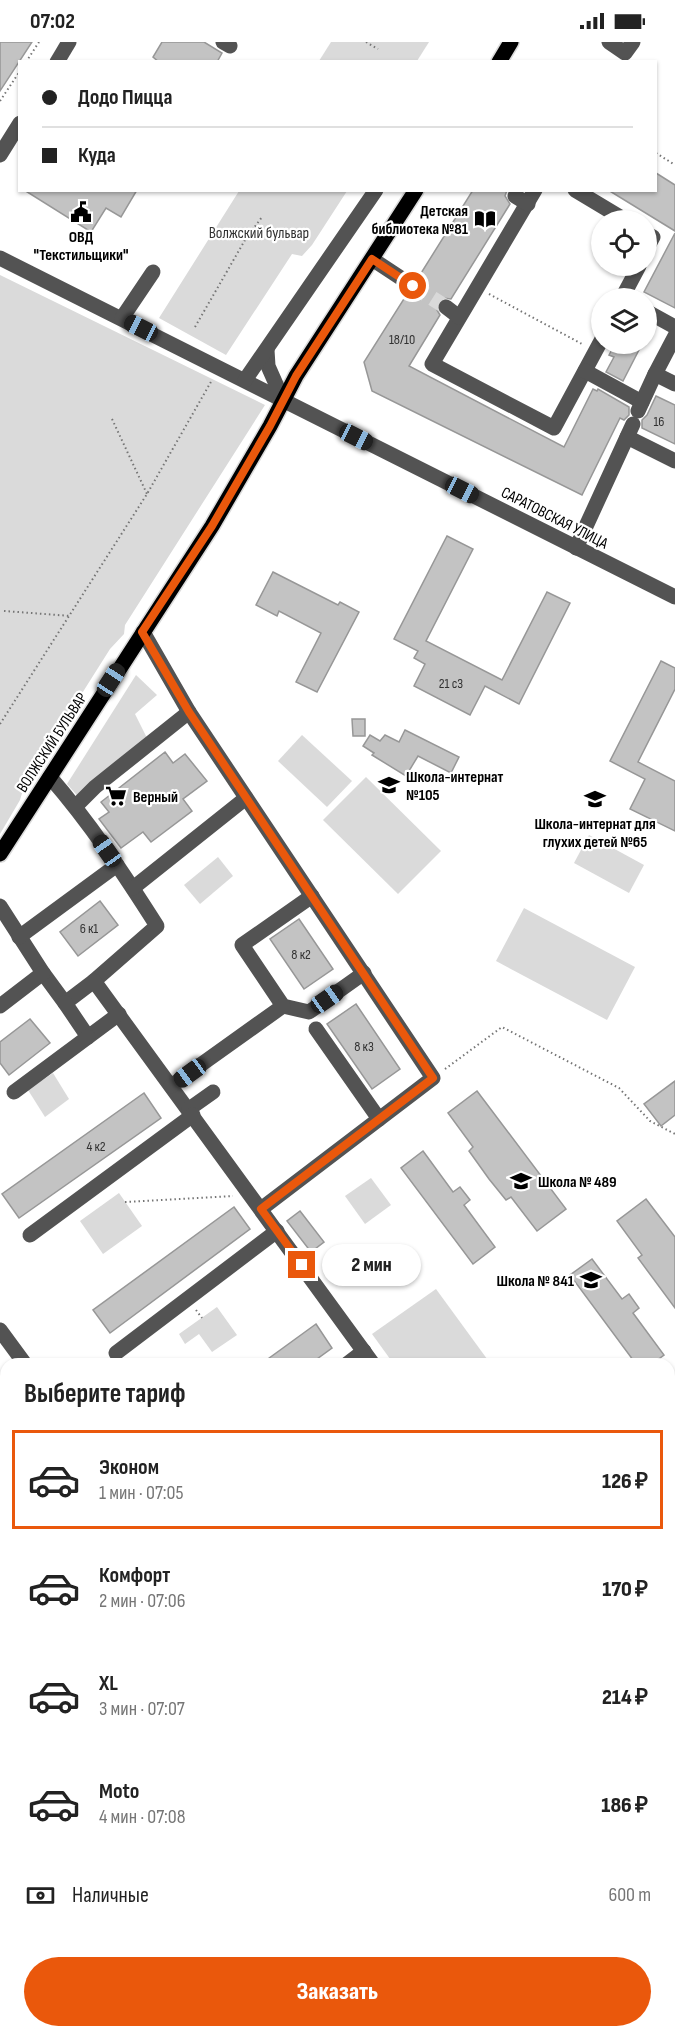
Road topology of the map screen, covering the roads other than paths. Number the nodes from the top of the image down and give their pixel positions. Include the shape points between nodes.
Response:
1 (69, 42) edge
2 (511, 42) edge
3 (609, 42) edge
4 (648, 42) edge
5 (629, 47) edge
6 (58, 60) edge
7 (500, 60) edge
8 (18, 126) edge
9 (0, 155) edge
10 (375, 192) edge
11 (415, 192) edge
12 (578, 192) edge
13 (526, 197) edge
14 (608, 210) edge
15 (0, 258) edge
16 (372, 259) junction
17 (153, 272) dead end
18 (413, 286) tunnel mouth
19 (446, 307) tunnel mouth
20 (459, 317) junction
21 (657, 317) edge
22 (122, 318) junction
23 (675, 327) edge
24 (675, 336) edge
25 (267, 350) junction
26 (594, 354) edge
27 (585, 371) junction
28 (655, 374) junction
29 (245, 380) junction
30 (675, 384) edge
31 (283, 400) junction
32 (635, 419) junction
33 (675, 461) edge
34 (576, 548) junction
35 (675, 597) edge
36 (142, 632) junction
37 (189, 712) junction
38 (50, 777) junction
39 (246, 798) junction
40 (76, 806) junction
41 (0, 854) edge
42 (117, 866) junction
43 (133, 888) junction
44 (312, 896) junction
45 (0, 906) edge
46 (19, 937) junction
47 (43, 973) junction
48 (364, 973) junction
49 (94, 981) junction
50 (65, 1003) junction
51 (283, 1005) junction
52 (0, 1006) edge
53 (119, 1014) junction
54 (316, 1029) dead end
55 (88, 1037) junction
56 (171, 1086) junction
57 (14, 1092) dead end
58 (213, 1092) dead end
59 (191, 1112) junction
60 (379, 1119) junction
61 (261, 1209) junction
62 (277, 1231) junction
63 (30, 1235) dead end
64 (0, 1330) edge
65 (116, 1353) dead end
66 (368, 1357) edge
67 (21, 1358) edge

1 - 6 street
2 - 7 main road
3 - 5 street
4 - 5 street
8 - 9 street
10 - 25 street
11 - 16 main road, ВОЛЖСКИЙ БУЛЬВАР
12 - 14 street
13 - 20 street
15 - 22 street, САРАТОВСКАЯ УЛИЦА
16 - 18 street
16 - 31 main road, ВОЛЖСКИЙ БУЛЬВАР
17 - 22 street
19 - 20 street
20 - 27 street via 432,364 554,428
21 - 23 street
22 - 29 street, САРАТОВСКАЯ УЛИЦА
24 - 28 street
25 - 29 street
25 - 31 street via 268,366
26 - 27 street
27 - 32 street
28 - 30 street
28 - 32 street
29 - 31 street, САРАТОВСКАЯ УЛИЦА
31 - 34 street, САРАТОВСКАЯ УЛИЦА
31 - 36 main road, ВОЛЖСКИЙ БУЛЬВАР via 212,526
32 - 33 street
32 - 34 street
34 - 35 street, САРАТОВСКАЯ УЛИЦА
36 - 37 street
36 - 38 main road, ВОЛЖСКИЙ БУЛЬВАР
37 - 39 street
37 - 40 street
38 - 40 street
38 - 41 main road, ВОЛЖСКИЙ БУЛЬВАР
39 - 43 street
39 - 44 street
40 - 42 street
42 - 43 street
42 - 46 street
43 - 49 street via 157,926
44 - 48 street
44 - 51 street via 242,945
45 - 46 street
46 - 47 street
47 - 50 street
47 - 52 street
48 - 51 street via 309,1012
48 - 60 street via 433,1078
49 - 50 street
49 - 53 street
50 - 55 street
51 - 56 street
53 - 55 street
53 - 56 street
54 - 60 street
55 - 57 street
56 - 59 street
58 - 59 street
59 - 61 street
59 - 63 street
60 - 61 street
61 - 62 street
62 - 65 street
62 - 66 street
64 - 67 street

